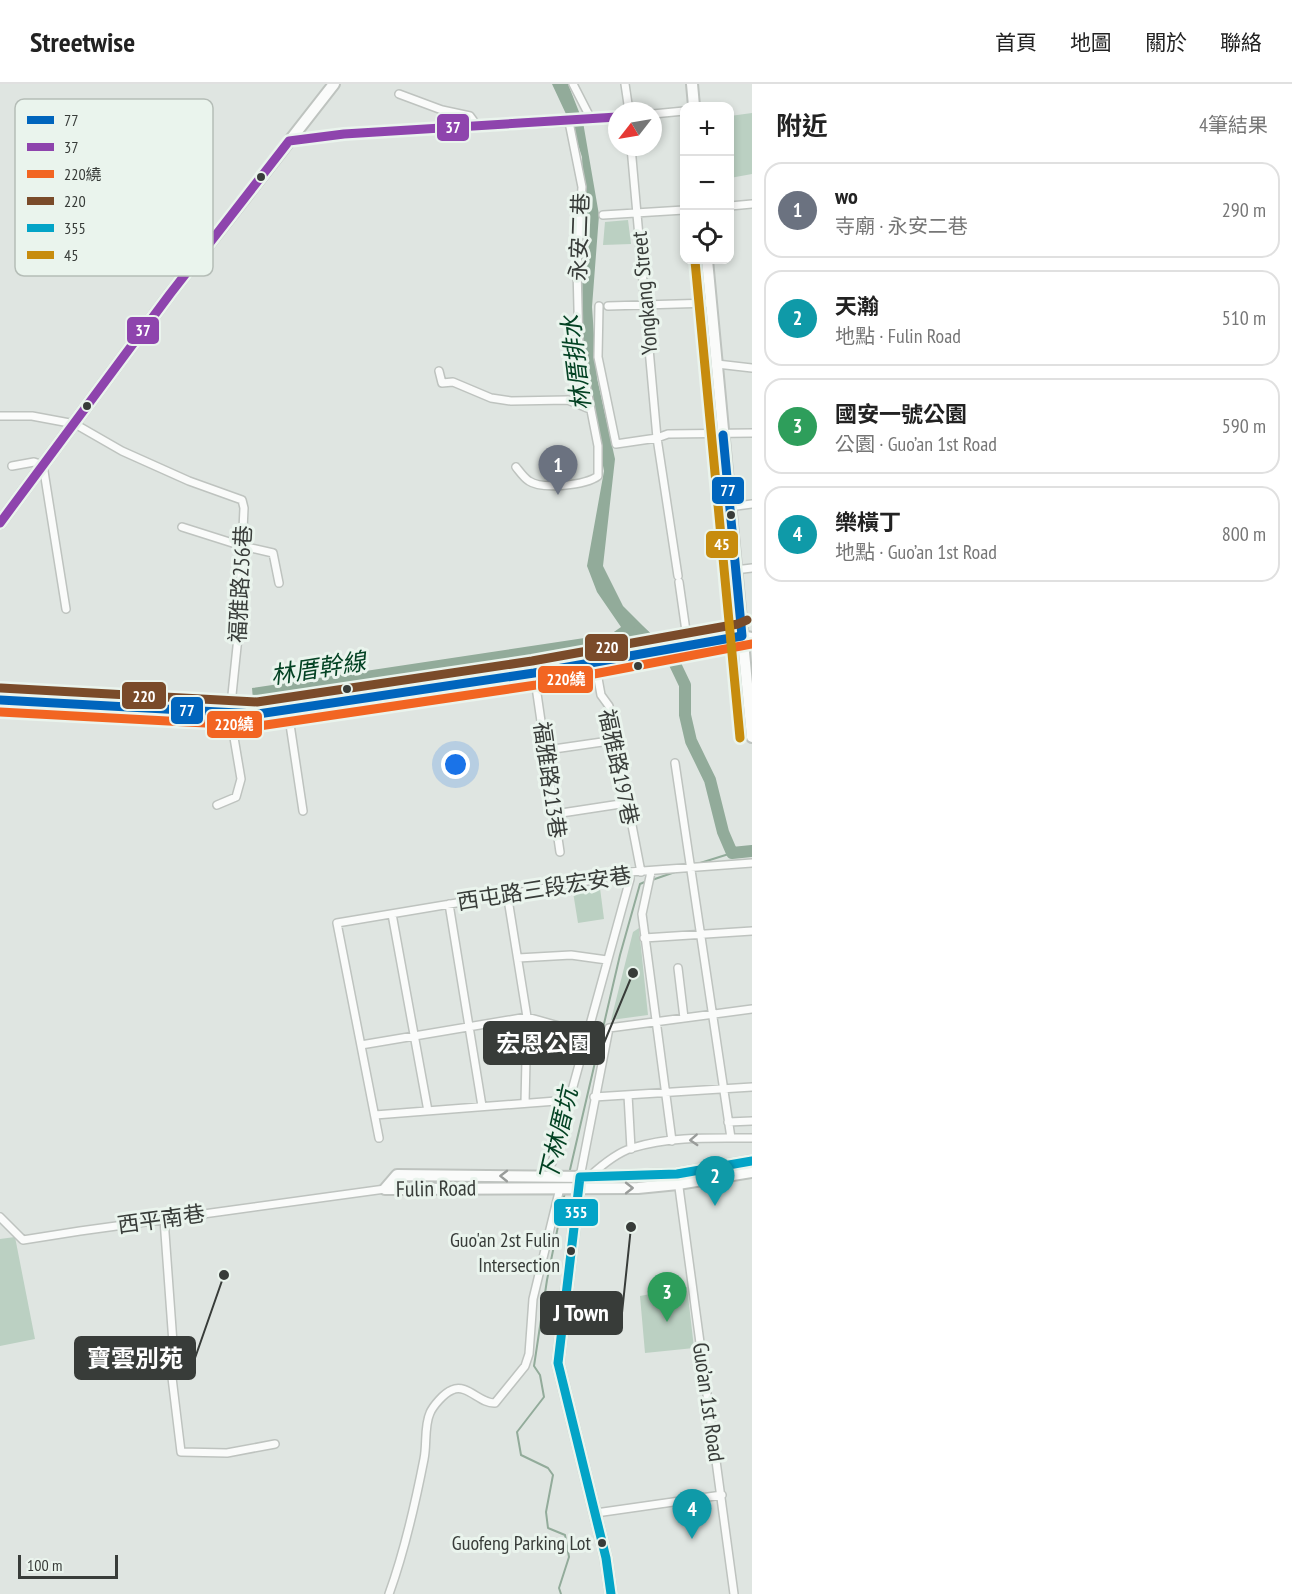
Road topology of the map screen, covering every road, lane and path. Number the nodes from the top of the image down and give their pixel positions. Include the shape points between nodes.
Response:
1 (334, 84) edge
2 (573, 84) edge
3 (625, 84) edge
4 (692, 84) edge
5 (399, 93) dead end
6 (627, 102) edge
7 (694, 102) edge
8 (680, 111) edge
9 (662, 113) edge
10 (608, 118) edge
11 (590, 119) junction
12 (569, 122) junction
13 (478, 127) junction
14 (289, 141) junction
15 (633, 156) edge
16 (752, 204) edge
17 (734, 206) edge
18 (680, 210) edge
19 (636, 213) junction
20 (603, 215) dead end
21 (213, 239) edge
22 (707, 264) edge
23 (184, 276) edge
24 (711, 303) junction
25 (599, 306) dead end
26 (608, 306) dead end
27 (644, 306) junction
28 (717, 364) junction
29 (752, 368) edge
30 (439, 371) dead end
31 (590, 409) junction
32 (0, 416) edge
33 (75, 424) junction
34 (752, 433) edge
35 (723, 435) junction
36 (657, 438) junction
37 (43, 465) junction
38 (12, 466) dead end
39 (516, 467) dead end
40 (598, 476) junction
41 (556, 488) dead end
42 (752, 504) edge
43 (729, 507) junction
44 (0, 523) edge
45 (182, 527) dead end
46 (242, 546) junction
47 (752, 568) edge
48 (735, 570) junction
49 (279, 583) dead end
50 (66, 609) dead end
51 (749, 635) edge
52 (688, 645) junction
53 (595, 662) junction
54 (534, 673) junction
55 (0, 700) edge
56 (288, 711) junction
57 (230, 714) junction
58 (752, 732) edge
59 (616, 740) junction
60 (547, 750) junction
61 (675, 763) dead end
62 (627, 803) junction
63 (218, 805) dead end
64 (303, 811) dead end
65 (555, 814) junction
66 (560, 852) dead end
67 (752, 863) edge
68 (692, 866) junction
69 (629, 872) junction
70 (641, 872) junction
71 (651, 872) junction
72 (507, 893) junction
73 (448, 904) junction
74 (392, 914) junction
75 (752, 931) edge
76 (702, 934) junction
77 (644, 938) junction
78 (518, 958) junction
79 (608, 960) junction
80 (678, 968) dead end
81 (752, 1010) edge
82 (714, 1014) junction
83 (528, 1017) junction
84 (684, 1018) junction
85 (655, 1022) junction
86 (469, 1027) junction
87 (587, 1034) junction
88 (414, 1036) junction
89 (361, 1045) junction
90 (752, 1087) edge
91 (723, 1089) junction
92 (665, 1093) junction
93 (628, 1095) junction
94 (594, 1097) junction
95 (569, 1100) junction
96 (525, 1103) junction
97 (482, 1107) junction
98 (428, 1111) junction
99 (375, 1115) junction
100 (752, 1121) edge
101 (728, 1122) junction
102 (379, 1138) dead end
103 (731, 1138) junction
104 (752, 1138) edge
105 (672, 1140) junction
106 (632, 1149) junction
107 (752, 1161) edge
108 (552, 1163) dead end
109 (752, 1172) edge
110 (678, 1179) junction
111 (572, 1183) junction
112 (385, 1189) joint
113 (0, 1217) edge
114 (164, 1219) junction
115 (275, 1444) dead end
116 (722, 1495) junction
117 (596, 1513) junction
118 (389, 1594) edge
119 (611, 1594) edge
120 (734, 1594) edge

1 - 14 street
2 - 11 street
3 - 6 street
4 - 7 street
5 - 13 street via 470,116
8 - 9 street
10 - 11 street
11 - 12 street
12 - 13 street
12 - 31 street, 永安二巷 via 582,187 577,268 579,338
13 - 14 street
14 - 21 street
15 - 19 street, Yongkang Street
16 - 17 street
18 - 19 street
19 - 20 street
19 - 27 street, Yongkang Street
22 - 24 street
23 - 33 street
24 - 27 street
24 - 28 street
25 - 36 street via 598,357 616,444
26 - 27 street
27 - 36 street, Yongkang Street
28 - 29 street
28 - 35 street
30 - 31 street via 442,383 453,382 491,398 568,400
31 - 40 street, 永安二巷 via 598,447
32 - 33 street, 福雅路256巷 via 32,416
33 - 37 street
33 - 46 street, 福雅路256巷 via 122,452 242,500
34 - 35 street
35 - 36 street via 668,434
35 - 43 street
36 - 52 street, Yongkang Street
37 - 38 street via 34,462
37 - 44 street
37 - 50 street
39 - 40 street via 529,481 549,486 579,484
40 - 41 street via 593,485
42 - 43 street
43 - 48 street
45 - 46 street
46 - 49 street via 273,553
46 - 57 street, 福雅路256巷
47 - 48 street
48 - 51 street
51 - 52 street
51 - 58 street
52 - 53 street
53 - 54 street
53 - 59 street, 福雅路197巷
54 - 56 street
54 - 60 street, 福雅路213巷
55 - 57 street
56 - 57 street
56 - 64 street
57 - 63 street, 福雅路256巷 via 241,785 236,797
59 - 60 street
59 - 62 street, 福雅路197巷
60 - 65 street, 福雅路213巷
61 - 68 street
62 - 65 street
62 - 70 street, 福雅路197巷
65 - 66 street, 福雅路213巷
67 - 68 street, 西屯路三段宏安巷
68 - 71 street, 西屯路三段宏安巷
68 - 76 street
69 - 70 street, 西屯路三段宏安巷
69 - 72 street, 西屯路三段宏安巷
69 - 79 street
70 - 71 street, 西屯路三段宏安巷
71 - 77 street via 642,914
72 - 73 street, 西屯路三段宏安巷
72 - 78 street
73 - 74 street, 西屯路三段宏安巷
73 - 86 street
74 - 88 street
74 - 89 street, 西屯路三段宏安巷 via 337,923
75 - 76 street
76 - 77 street
76 - 82 street
77 - 85 street
78 - 79 street via 571,955
78 - 83 street
79 - 87 street
80 - 84 street
81 - 82 street
82 - 84 street
82 - 91 street
83 - 86 street
83 - 87 street
83 - 96 street
84 - 85 street
85 - 92 street
85 - 94 street via 609,1028
86 - 88 street
86 - 97 street
87 - 95 street
88 - 89 street
88 - 98 street
89 - 99 street
90 - 91 street
91 - 92 street
91 - 101 street
92 - 93 street
92 - 105 street
93 - 94 street
93 - 106 street
94 - 111 street
95 - 96 street
95 - 108 street
96 - 97 street
97 - 98 street
98 - 99 street
99 - 102 street
100 - 101 street
101 - 103 street
103 - 104 street
103 -> 105 street
105 - 106 street
106 - 111 street
107 - 110 street, Fulin Road
109 - 110 street, Fulin Road
110 - 111 street, Fulin Road
110 - 116 street, Guo’an 1st Road
111 - 112 street, Fulin Road
111 - 117 street via 558,1363
111 - 118 street via 533,1299 525,1366 495,1403 458,1389 451,1390 433,1407 414,1510
112 - 114 street, 西平南巷
113 - 114 street, 西平南巷 via 23,1240
114 - 115 street via 173,1343 170,1361 181,1452 227,1453
116 - 117 street
116 - 120 street, Guo’an 1st Road
117 - 119 street

